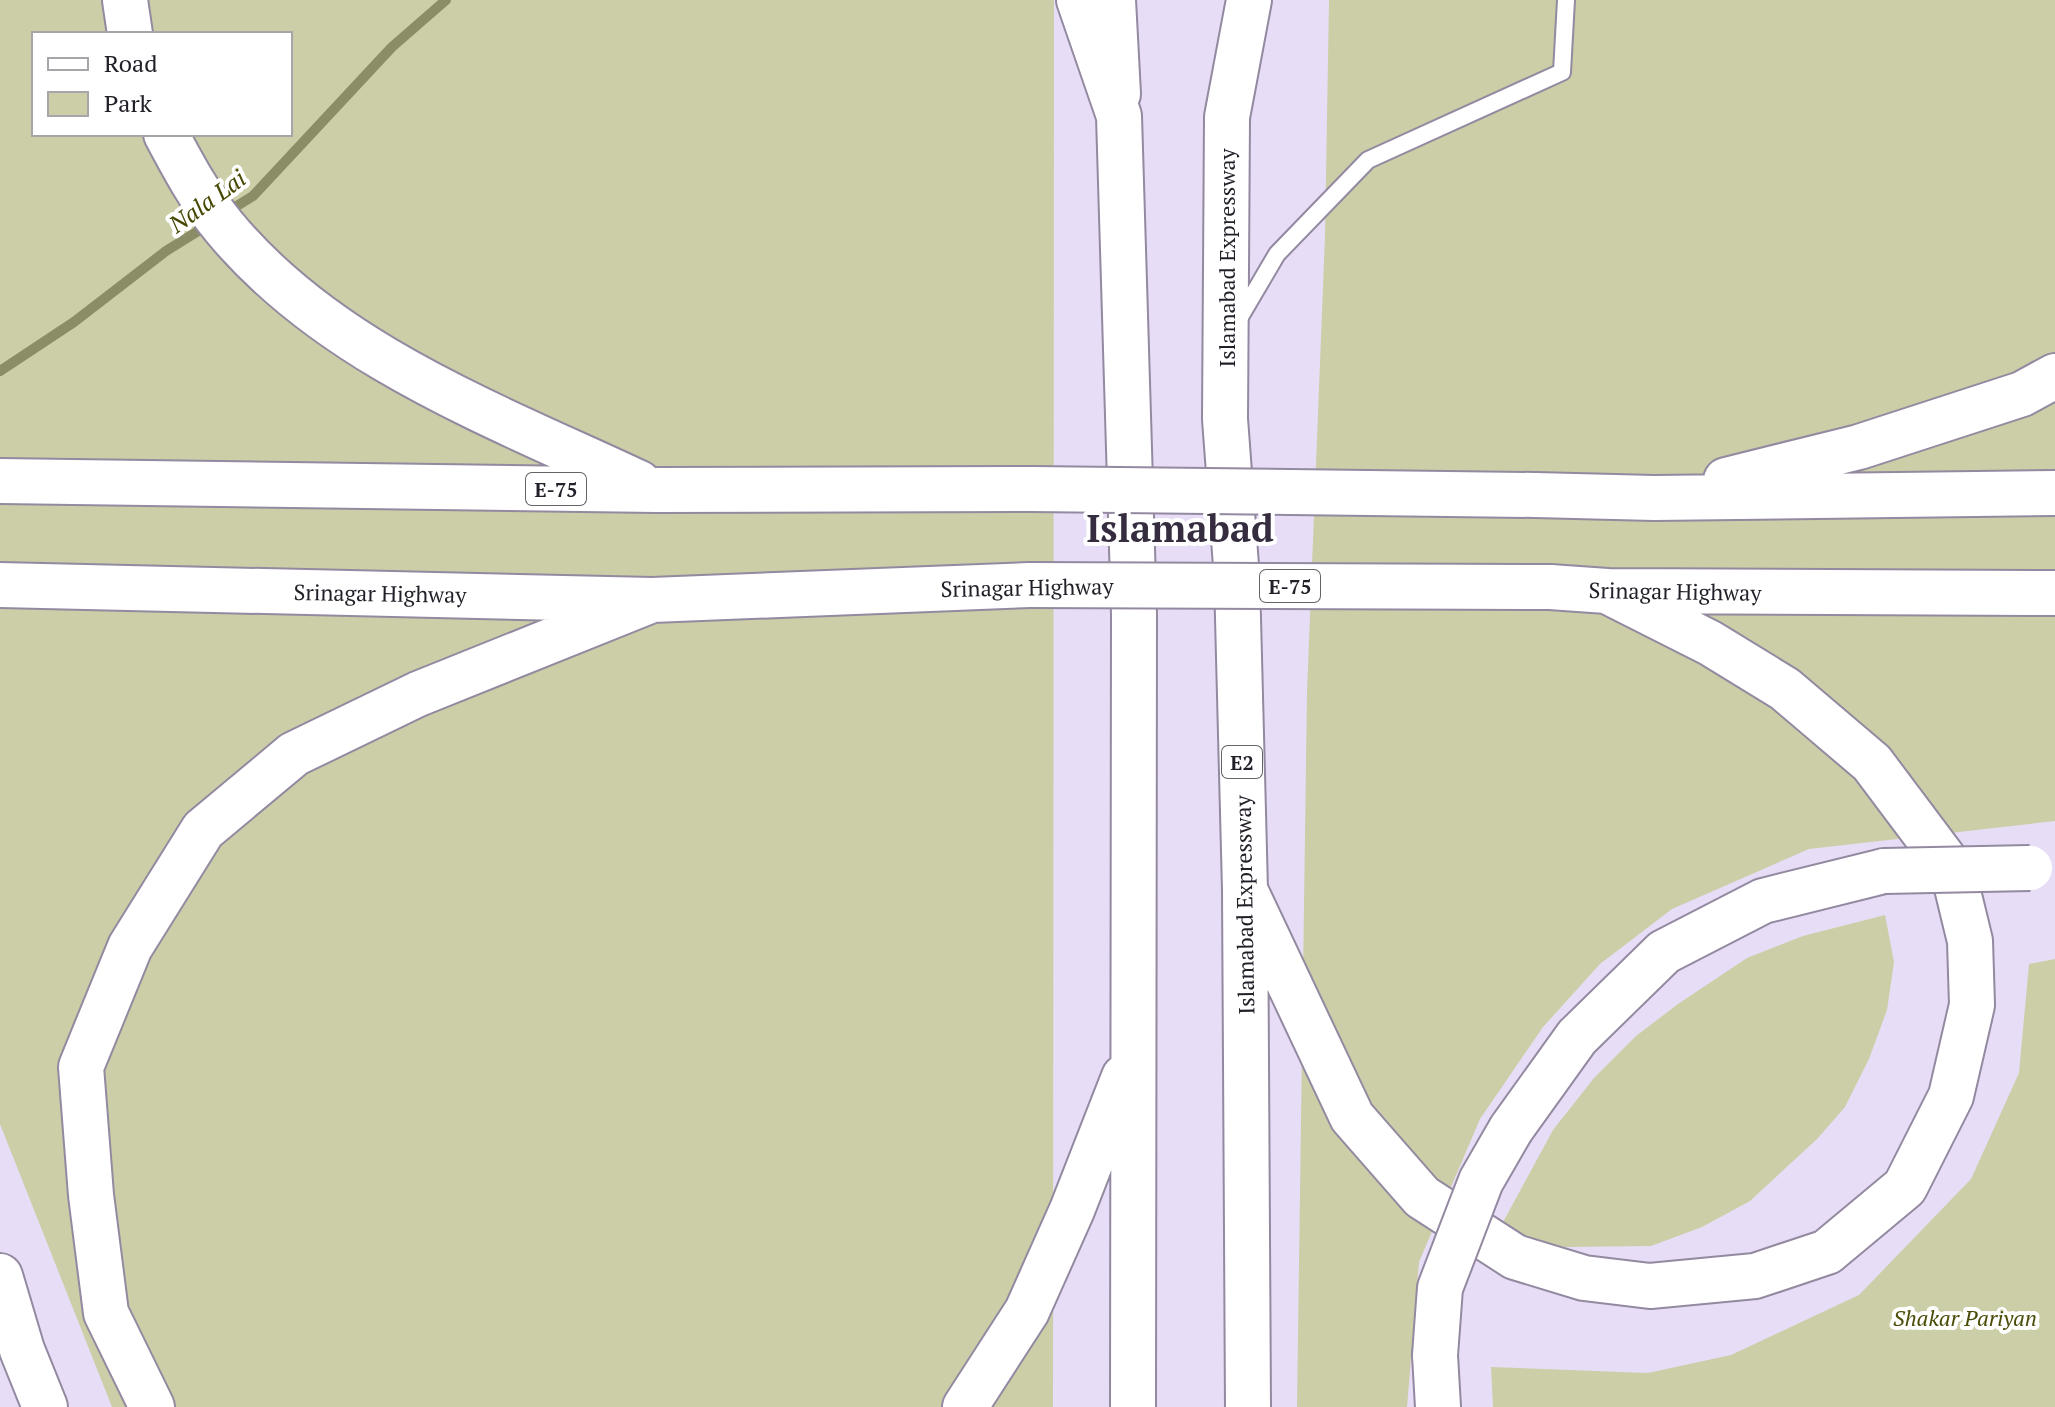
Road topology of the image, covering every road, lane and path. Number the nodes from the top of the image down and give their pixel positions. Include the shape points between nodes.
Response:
1 (125, 0) edge
2 (1079, 0) edge
3 (1113, 0) edge
4 (1228, 0) edge
5 (1249, 0) edge
6 (1566, 0) edge
7 (130, 32) edge
8 (1119, 116) junction
9 (1227, 117) junction
10 (167, 136) edge
11 (1225, 343) junction
12 (2055, 376) edge
13 (0, 481) edge
14 (656, 490) junction
15 (2055, 493) edge
16 (1654, 498) junction
17 (11, 585) edge
18 (1607, 591) junction
19 (2055, 593) edge
20 (652, 600) junction
21 (2043, 866) edge
22 (1245, 890) junction
23 (1132, 1056) junction
24 (0, 1276) edge
25 (45, 1407) edge
26 (152, 1407) edge
27 (965, 1407) edge
28 (1133, 1407) edge
29 (1248, 1407) edge
30 (1438, 1407) edge

1 - 7 main road
2 - 8 main road
3 - 8 main road
4 - 9 main road
5 - 9 main road
6 - 11 lane via 1562,72 1368,160 1277,254
8 - 23 main road via 1134,615
9 - 11 main road, Islamabad Expressway / E2
10 - 14 main road via 223,226 263,269 312,309 411,373
11 - 22 main road, Islamabad Expressway / E2
12 - 16 main road via 2022,394 1859,447
13 - 14 main road, E-75
14 - 16 main road, E-75, bridge via 1032,489
15 - 16 main road, E-75
17 - 20 main road, Srinagar Highway / E-75
18 - 19 main road, Srinagar Highway / E-75
18 - 20 main road, Srinagar Highway / E-75, bridge via 1030,585
18 - 22 main road via 1710,643 1785,689 1872,763 1953,871 1970,941 1972,1005 1951,1096 1905,1187 1827,1252 1755,1276 1650,1286 1584,1278 1515,1257 1422,1197 1352,1117
20 - 26 main road via 418,694 294,754 203,830 130,947 81,1067 106,1313
21 - 30 main road, bridge via 1884,871 1763,901 1664,952 1577,1037 1481,1181 1440,1288
22 - 29 main road, Islamabad Expressway / E2
23 - 27 main road via 1027,1311
23 - 28 main road
24 - 25 main road

